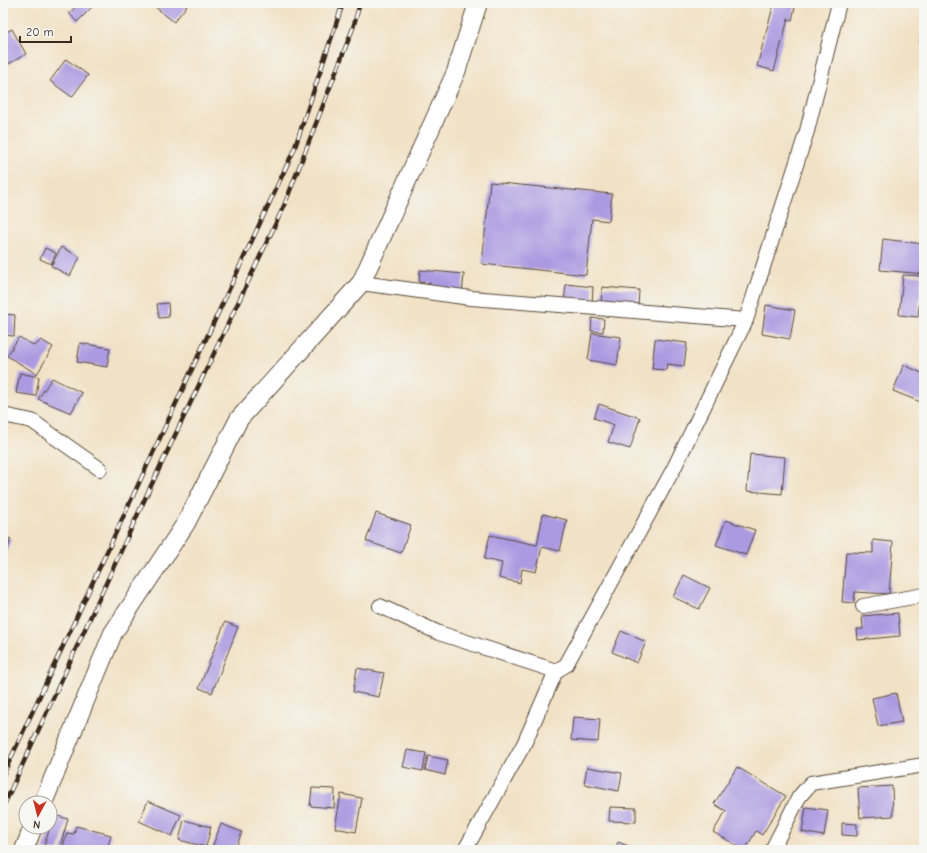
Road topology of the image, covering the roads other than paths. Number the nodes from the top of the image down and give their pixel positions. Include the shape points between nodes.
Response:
1 (478, 3) edge
2 (839, 3) edge
3 (361, 283) junction
4 (746, 320) junction
5 (3, 415) edge
6 (100, 469) dead end
7 (924, 595) edge
8 (380, 606) dead end
9 (863, 606) dead end
10 (556, 671) junction
11 (924, 764) edge
12 (46, 795) edge
13 (30, 835) edge
14 (24, 850) edge
15 (465, 850) edge
16 (772, 850) edge

1 - 3 street via 456,72
2 - 4 street via 807,131
3 - 4 street via 471,298
3 - 12 street via 240,419 186,523 113,633
4 - 10 street via 674,468 566,665
5 - 6 street via 32,421
7 - 9 street
8 - 10 street via 439,633
10 - 15 street via 524,744
11 - 16 street via 811,783 799,797
13 - 14 street

